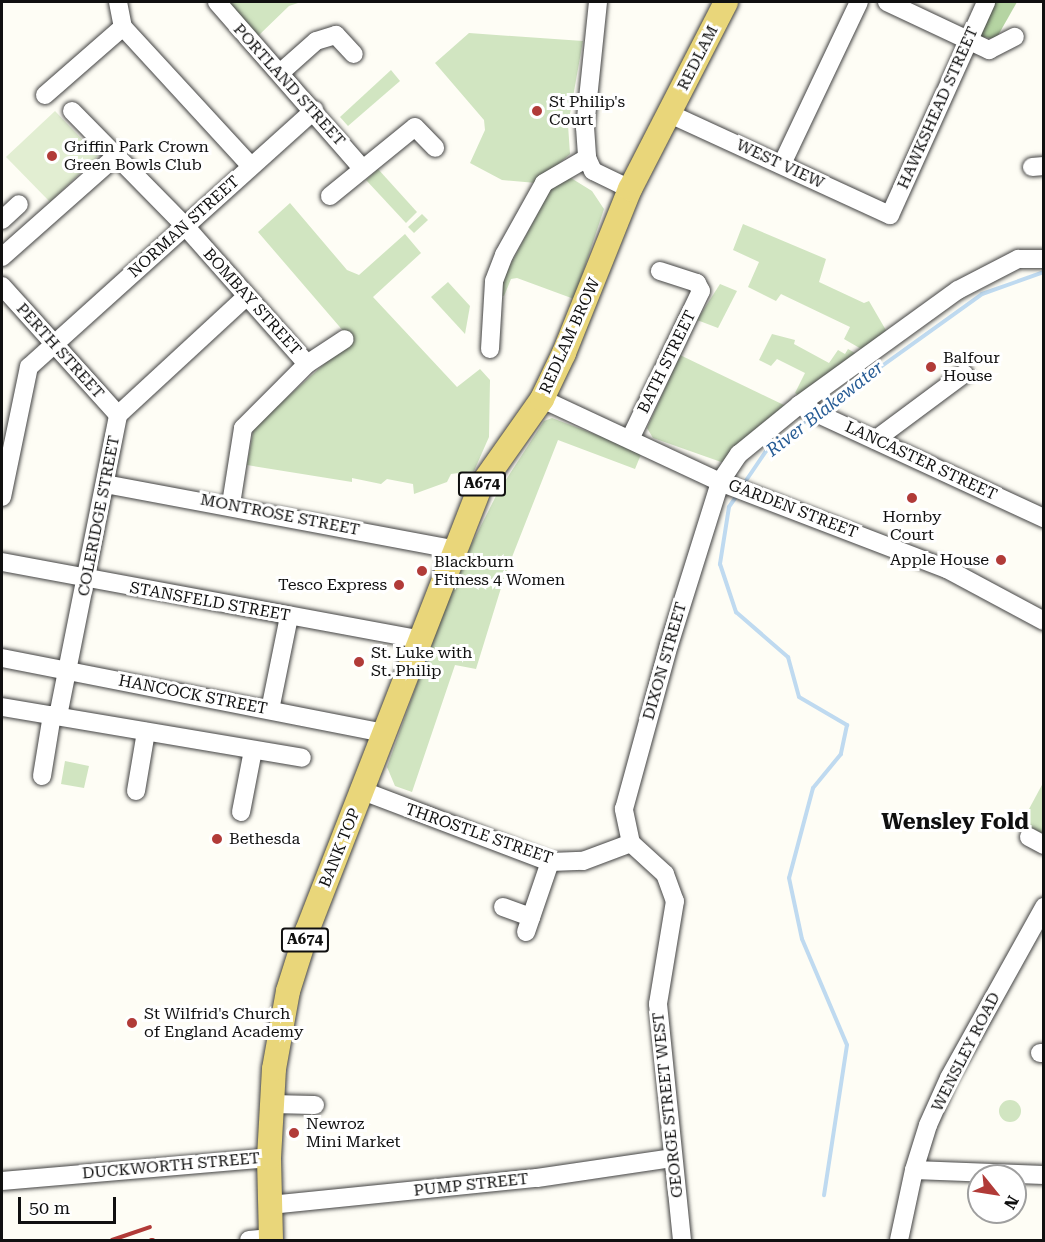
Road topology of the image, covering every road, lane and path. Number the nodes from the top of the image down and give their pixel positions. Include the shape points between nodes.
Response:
1 (118, 2) edge
2 (217, 2) edge
3 (598, 2) edge
4 (726, 2) edge
5 (859, 2) edge
6 (886, 2) edge
7 (986, 2) edge
8 (123, 27) junction
9 (1015, 37) dead end
10 (968, 41) junction
11 (354, 54) dead end
12 (280, 73) junction
13 (45, 95) dead end
14 (314, 110) junction
15 (72, 111) dead end
16 (670, 114) junction
17 (435, 148) dead end
18 (116, 156) junction
19 (587, 158) junction
20 (782, 164) junction
21 (251, 166) junction
22 (362, 168) junction
23 (630, 189) junction
24 (330, 196) dead end
25 (19, 204) dead end
26 (890, 215) joint
27 (2, 220) edge
28 (185, 226) junction
29 (2, 257) edge
30 (1044, 259) edge
31 (660, 271) dead end
32 (2, 286) edge
33 (246, 297) junction
34 (345, 339) dead end
35 (54, 344) junction
36 (490, 349) dead end
37 (308, 364) junction
38 (964, 374) dead end
39 (542, 399) junction
40 (812, 411) junction
41 (118, 415) junction
42 (8, 430) edge
43 (631, 437) junction
44 (875, 440) junction
45 (105, 484) junction
46 (735, 487) junction
47 (2, 497) edge
48 (231, 504) junction
49 (1044, 518) edge
50 (454, 549) junction
51 (2, 562) edge
52 (87, 580) junction
53 (289, 617) junction
54 (1044, 621) edge
55 (419, 639) junction
56 (2, 657) edge
57 (68, 672) junction
58 (2, 707) edge
59 (270, 710) junction
60 (55, 716) junction
61 (146, 732) junction
62 (385, 733) junction
63 (253, 750) junction
64 (302, 758) dead end
65 (42, 776) dead end
66 (136, 791) dead end
67 (363, 791) junction
68 (241, 812) dead end
69 (631, 843) junction
70 (550, 862) junction
71 (1044, 907) edge
72 (503, 908) dead end
73 (271, 1104) junction
74 (315, 1105) dead end
75 (269, 1158) junction
76 (672, 1158) junction
77 (914, 1170) junction
78 (1044, 1175) edge
79 (2, 1181) edge
80 (270, 1205) junction
81 (264, 1240) edge
82 (682, 1240) edge
83 (899, 1240) edge

1 - 8 street
2 - 12 street, PORTLAND STREET
3 - 19 street via 585,127
4 - 16 main road, REDLAM / A674
5 - 20 street
6 - 10 street
7 - 10 street, HAWKSHEAD STREET
8 - 13 street
8 - 21 street
9 - 10 street via 989,50
10 - 26 street, HAWKSHEAD STREET
11 - 12 street via 336,35 316,41
12 - 14 street, PORTLAND STREET
14 - 21 street, NORMAN STREET
14 - 22 street, PORTLAND STREET
15 - 18 street, BOMBAY STREET
16 - 20 street, WEST VIEW
16 - 23 main road, REDLAM BROW / A674
17 - 22 street via 415,127
18 - 28 street, BOMBAY STREET
18 - 29 street
19 - 23 street via 593,171
19 - 36 street via 544,183 504,255 494,281
20 - 26 street, WEST VIEW
21 - 28 street, NORMAN STREET
22 - 24 street
23 - 39 main road, REDLAM BROW / A674
25 - 27 street
28 - 33 street, BOMBAY STREET
28 - 35 street, NORMAN STREET
30 - 40 street, DIXON STREET via 1018,259 958,290
31 - 43 street, BATH STREET via 701,286
32 - 35 street, PERTH STREET
33 - 37 street, BOMBAY STREET
33 - 41 street, COLERIDGE STREET
34 - 37 street
35 - 41 street, PERTH STREET
35 - 42 street, NORMAN STREET via 29,367
37 - 48 street via 243,428
38 - 44 street
39 - 43 street, GARDEN STREET
39 - 50 main road, REDLAM BROW / A674 via 480,487
40 - 44 street, LANCASTER STREET
40 - 46 street, DIXON STREET via 739,454
41 - 45 street, COLERIDGE STREET
42 - 47 street, NORMAN STREET
43 - 46 street, GARDEN STREET
44 - 49 street, LANCASTER STREET
45 - 48 street, MONTROSE STREET
45 - 52 street, COLERIDGE STREET
46 - 54 street, GARDEN STREET via 947,569
46 - 69 street, DIXON STREET via 669,645 624,809
48 - 50 street, MONTROSE STREET
50 - 55 main road, BANK TOP / A674
51 - 52 street, STANSFELD STREET
52 - 53 street, STANSFELD STREET
52 - 57 street, COLERIDGE STREET
53 - 55 street, STANSFELD STREET
53 - 59 street
55 - 62 main road, BANK TOP / A674
56 - 57 street, HANCOCK STREET
57 - 59 street, HANCOCK STREET
57 - 60 street, COLERIDGE STREET
58 - 60 street
59 - 62 street, HANCOCK STREET
60 - 61 street
60 - 65 street, COLERIDGE STREET
61 - 63 street
61 - 66 street
62 - 67 main road, BANK TOP / A674
63 - 64 street
63 - 68 street
67 - 70 street, THROSTLE STREET
67 - 73 main road, BANK TOP / A674 via 288,991 278,1035
69 - 70 street, THROSTLE STREET via 584,861
69 - 76 street, GEORGE STREET WEST via 665,874 675,901 658,1004
70 - 72 street via 529,924
71 - 77 street, WENSLEY ROAD via 949,1078
73 - 74 street
73 - 75 main road, BANK TOP / A674
75 - 79 street, DUCKWORTH STREET
75 - 80 main road, A674
76 - 80 street, PUMP STREET via 537,1178
76 - 82 street, GEORGE STREET WEST
77 - 78 street
77 - 83 street, WENSLEY ROAD
80 - 81 main road, A674

